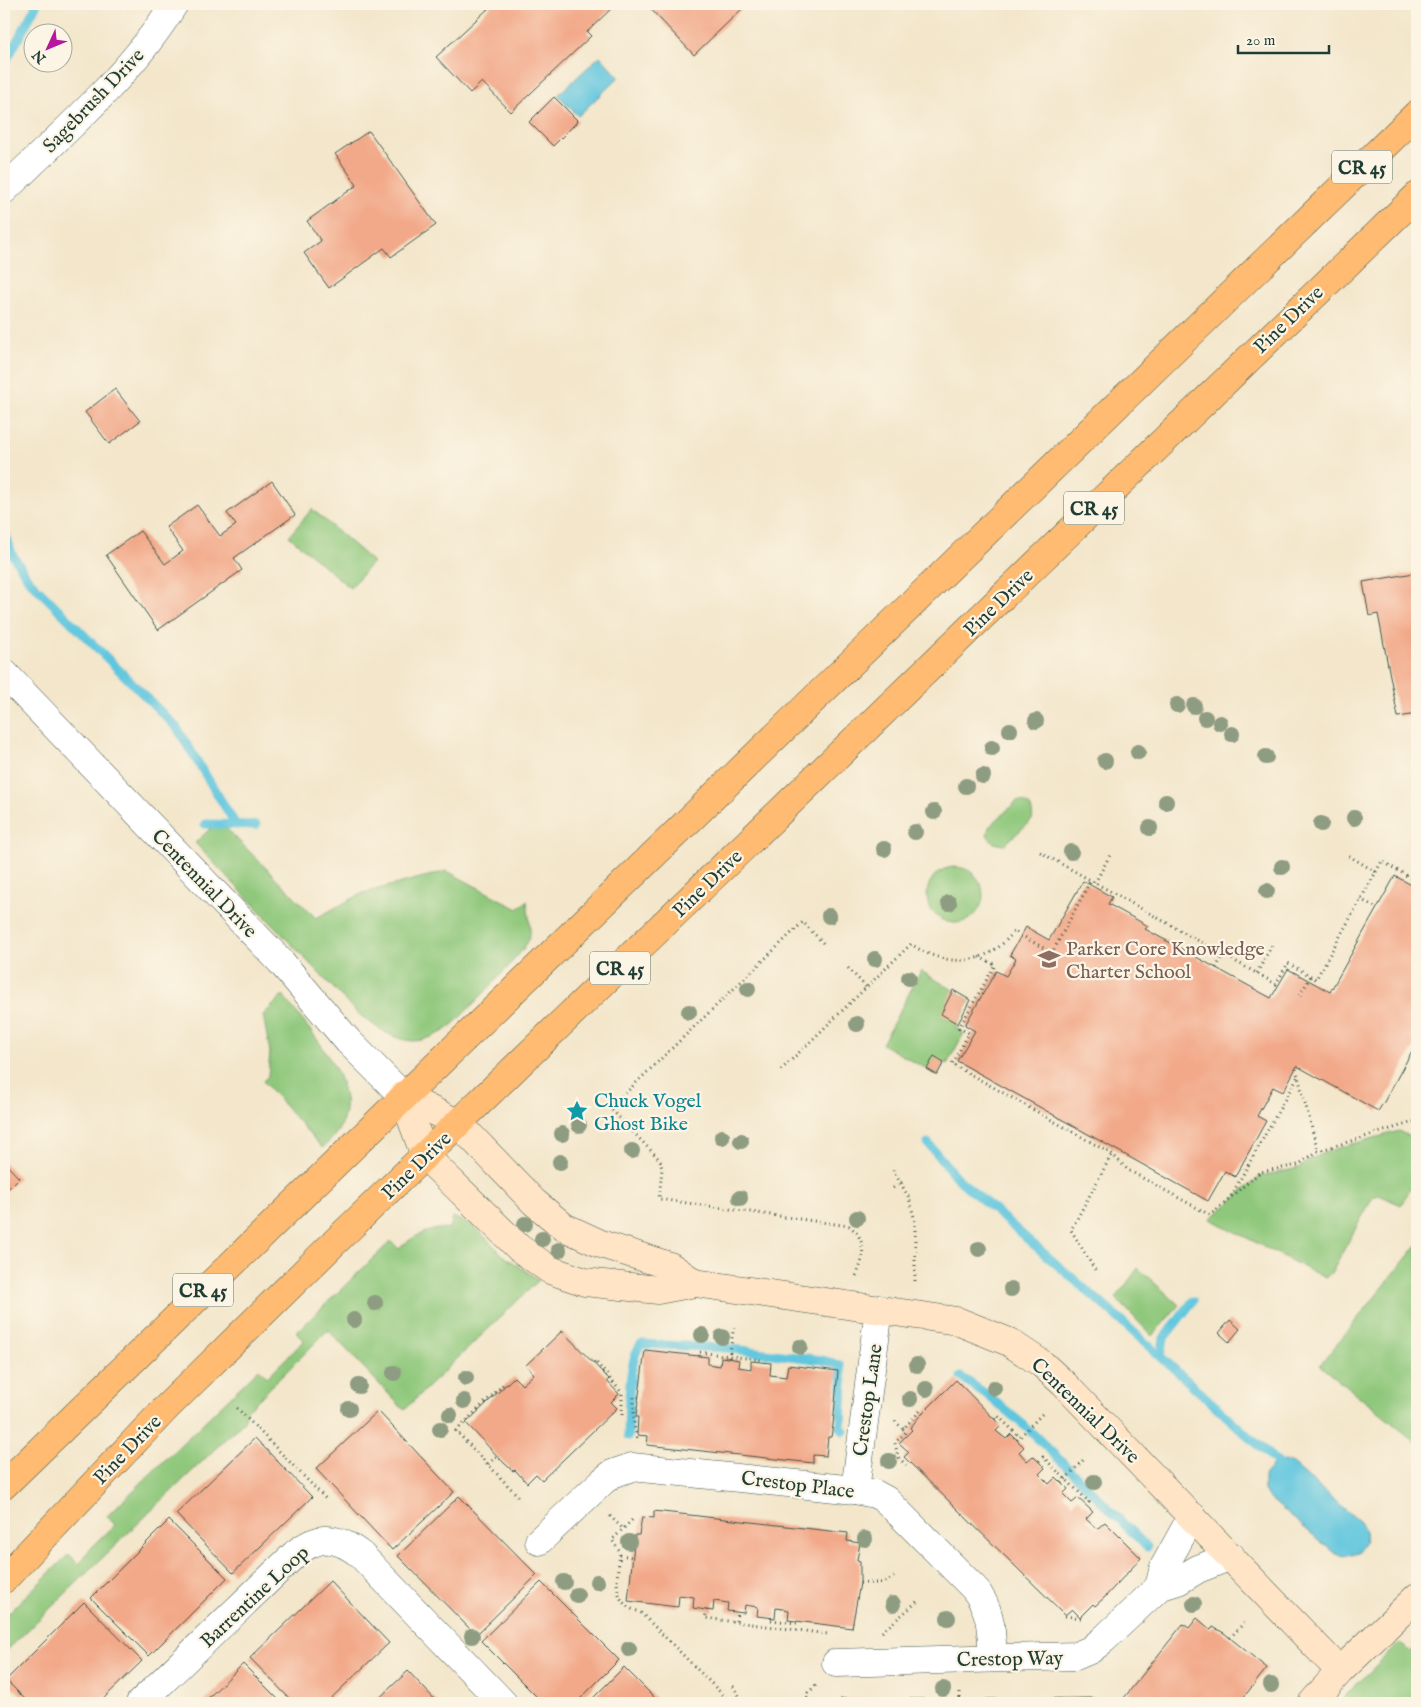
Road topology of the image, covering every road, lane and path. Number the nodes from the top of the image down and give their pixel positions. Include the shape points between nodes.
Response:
1 (174, 4) edge
2 (1417, 114) edge
3 (4, 190) edge
4 (1417, 196) edge
5 (4, 673) edge
6 (1040, 852) dead end
7 (1110, 855) dead end
8 (1349, 856) dead end
9 (1376, 872) junction
10 (1091, 880) junction
11 (1417, 882) edge
12 (1095, 883) junction
13 (1360, 899) junction
14 (1377, 908) dead end
15 (823, 943) dead end
16 (1272, 945) dead end
17 (1223, 955) junction
18 (979, 957) junction
19 (848, 968) dead end
20 (1216, 968) dead end
21 (1257, 973) junction
22 (1311, 976) junction
23 (867, 988) junction
24 (1300, 995) dead end
25 (948, 1061) dead end
26 (952, 1064) junction
27 (1296, 1069) dead end
28 (781, 1070) dead end
29 (1298, 1076) junction
30 (404, 1096) junction
31 (1417, 1121) edge
32 (459, 1124) junction
33 (1318, 1151) junction
34 (1112, 1154) junction
35 (425, 1156) junction
36 (893, 1170) dead end
37 (902, 1182) junction
38 (893, 1188) dead end
39 (1229, 1199) junction
40 (1095, 1270) dead end
41 (856, 1276) dead end
42 (695, 1283) junction
43 (915, 1283) dead end
44 (879, 1310) junction
45 (734, 1325) dead end
46 (699, 1356) dead end
47 (729, 1357) junction
48 (761, 1362) dead end
49 (594, 1363) dead end
50 (507, 1384) dead end
51 (639, 1397) dead end
52 (237, 1408) dead end
53 (922, 1414) dead end
54 (1042, 1414) dead end
55 (891, 1418) dead end
56 (622, 1419) dead end
57 (995, 1419) dead end
58 (902, 1429) junction
59 (640, 1447) dead end
60 (497, 1456) dead end
61 (1085, 1458) dead end
62 (1039, 1461) dead end
63 (488, 1464) junction
64 (906, 1465) dead end
65 (1065, 1479) junction
66 (1062, 1483) dead end
67 (4, 1485) edge
68 (855, 1490) junction
69 (518, 1496) dead end
70 (326, 1499) dead end
71 (1086, 1505) dead end
72 (604, 1510) dead end
73 (1192, 1516) junction
74 (632, 1520) dead end
75 (623, 1529) junction
76 (539, 1541) dead end
77 (620, 1555) junction
78 (1231, 1556) junction
79 (632, 1557) dead end
80 (894, 1577) dead end
81 (4, 1579) edge
82 (860, 1583) dead end
83 (1159, 1587) junction
84 (1417, 1597) edge
85 (918, 1601) dead end
86 (707, 1610) dead end
87 (737, 1613) dead end
88 (797, 1621) dead end
89 (736, 1622) junction
90 (1244, 1623) dead end
91 (771, 1626) junction
92 (834, 1635) dead end
93 (875, 1636) dead end
94 (1230, 1638) dead end
95 (993, 1658) junction
96 (836, 1663) dead end
97 (1340, 1671) junction
98 (733, 1686) dead end
99 (140, 1703) edge
100 (503, 1703) edge
101 (731, 1703) edge
102 (740, 1703) edge
103 (1312, 1703) edge

1 - 3 street, Sagebrush Drive via 134,60
2 - 30 main road, CR 45
4 - 32 main road, Pine Drive / CR 45
5 - 30 street, Centennial Drive via 281,962 348,1041
6 - 10 path
7 - 12 path
8 - 9 path
9 - 11 path via 1382,861
9 - 13 path
10 - 12 path
10 - 18 path via 1052,953 1014,932 1002,946
12 - 17 path
13 - 14 path
13 - 22 path via 1316,979
15 - 41 path via 803,922 610,1108 660,1160 659,1199 848,1226 860,1238 863,1249
16 - 21 path
17 - 20 path
17 - 21 path
18 - 23 path via 940,960 911,944
18 - 26 path via 995,965 959,1028 969,1033
19 - 23 path
21 - 22 path via 1276,984 1288,963
22 - 24 path
23 - 28 path
25 - 26 path
26 - 34 path
27 - 29 path
29 - 33 path
29 - 39 path
30 - 32 street, Centennial Drive
30 - 35 street, Centennial Drive
30 - 67 main road, CR 45
31 - 33 path
32 - 35 main road, Pine Drive / CR 45
32 - 42 street, Centennial Drive via 534,1202 564,1226 601,1244 670,1266
33 - 39 path via 1298,1165 1260,1172
34 - 39 path via 1128,1170 1210,1215
34 - 40 path via 1071,1230
35 - 42 street, Centennial Drive via 519,1248 550,1270 577,1281 658,1290
35 - 81 main road, Pine Drive / CR 45 via 166,1408
36 - 37 path
37 - 38 path
37 - 43 path via 915,1221
42 - 44 street, Centennial Drive
44 - 68 street, Crestop Lane
44 - 73 street, Centennial Drive via 957,1321 992,1334 1027,1353 1064,1384
45 - 47 path
46 - 47 path via 700,1352
47 - 48 path
49 - 56 path via 596,1361 622,1393
50 - 63 path via 456,1431
51 - 59 path via 634,1397 633,1420
52 - 70 path
53 - 58 path via 920,1411
54 - 57 path via 1018,1439 998,1416
55 - 58 path
58 - 64 path via 906,1432 895,1443 898,1457
60 - 63 path
61 - 65 path
62 - 65 path via 1043,1457
63 - 69 path
65 - 66 path
65 - 71 path via 1089,1502
68 - 76 street, Crestop Place via 644,1467 626,1468 603,1481
68 - 95 street, Crestop Place via 886,1500 974,1588 987,1606
72 - 75 path
73 - 78 street, Centennial Drive
73 - 83 street, Crestop Way via 1164,1567
74 - 75 path
75 - 77 path via 612,1540 620,1549
77 - 79 path
77 - 101 path via 617,1586 624,1604 641,1613
78 - 83 street, Crestop Way
78 - 97 street, Centennial Drive
80 - 82 path via 883,1583
83 - 95 street, Crestop Way via 1084,1654 1060,1658
84 - 97 street
85 - 93 path
86 - 89 path via 705,1618
87 - 89 path
88 - 91 path via 772,1619
89 - 91 path
90 - 94 path
91 - 92 path
95 - 96 street, Crestop Way
97 - 103 street
98 - 102 path
99 - 100 street, Barrentine Loop via 295,1554 315,1541 327,1539 346,1544 361,1555

